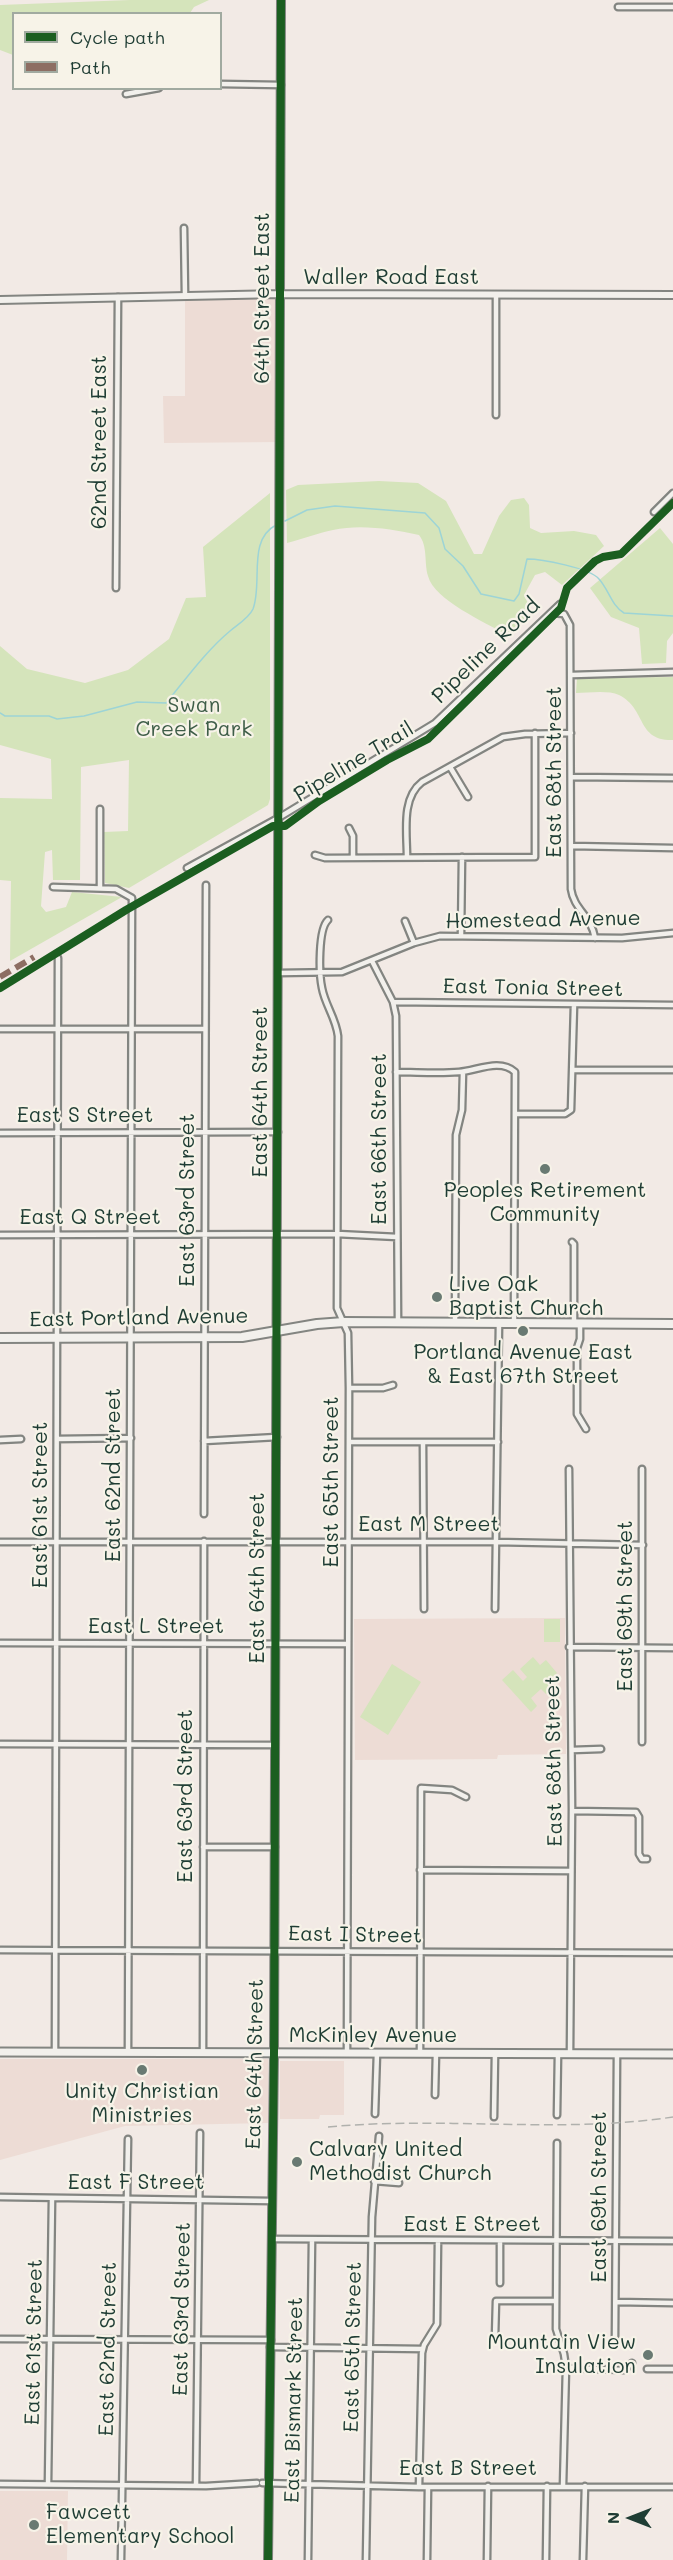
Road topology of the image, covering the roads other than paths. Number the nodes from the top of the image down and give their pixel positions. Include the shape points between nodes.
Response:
1 (281, 0) edge
2 (618, 7) dead end
3 (673, 7) edge
4 (222, 84) edge
5 (281, 85) junction
6 (148, 90) edge
7 (126, 94) dead end
8 (184, 228) dead end
9 (281, 294) junction
10 (184, 295) junction
11 (496, 295) junction
12 (673, 295) edge
13 (118, 297) junction
14 (0, 300) edge
15 (496, 415) dead end
16 (673, 493) edge
17 (654, 512) dead end
18 (116, 588) dead end
19 (280, 597) joint
20 (560, 604) dead end
21 (551, 613) junction
22 (673, 672) edge
23 (572, 675) junction
24 (535, 733) junction
25 (571, 734) junction
26 (450, 767) junction
27 (572, 777) junction
28 (673, 778) edge
29 (468, 797) dead end
30 (100, 809) dead end
31 (280, 817) junction
32 (349, 828) dead end
33 (572, 846) junction
34 (673, 848) edge
35 (315, 855) dead end
36 (407, 857) junction
37 (462, 857) junction
38 (354, 858) junction
39 (187, 868) dead end
40 (206, 885) dead end
41 (53, 886) dead end
42 (100, 887) junction
43 (328, 920) dead end
44 (405, 921) dead end
45 (673, 933) edge
46 (461, 936) junction
47 (595, 938) junction
48 (414, 943) junction
49 (58, 958) dead end
50 (372, 961) junction
51 (279, 973) junction
52 (321, 973) junction
53 (393, 1002) junction
54 (574, 1005) junction
55 (673, 1005) edge
56 (0, 1029) edge
57 (58, 1029) junction
58 (132, 1029) junction
59 (205, 1029) junction
60 (573, 1070) junction
61 (673, 1070) edge
62 (396, 1072) junction
63 (462, 1072) junction
64 (515, 1114) junction
65 (132, 1132) junction
66 (205, 1132) junction
67 (278, 1132) junction
68 (0, 1133) edge
69 (58, 1133) junction
70 (337, 1233) junction
71 (206, 1234) junction
72 (278, 1234) junction
73 (0, 1235) edge
74 (58, 1235) junction
75 (132, 1235) junction
76 (396, 1238) junction
77 (572, 1242) dead end
78 (344, 1322) junction
79 (398, 1322) junction
80 (455, 1323) junction
81 (500, 1323) junction
82 (577, 1323) junction
83 (514, 1324) junction
84 (673, 1324) edge
85 (277, 1332) junction
86 (57, 1337) junction
87 (131, 1337) junction
88 (0, 1338) edge
89 (204, 1338) junction
90 (393, 1385) dead end
91 (350, 1388) junction
92 (586, 1429) dead end
93 (277, 1437) junction
94 (131, 1438) junction
95 (21, 1439) dead end
96 (57, 1439) junction
97 (0, 1440) edge
98 (204, 1440) junction
99 (350, 1442) junction
100 (498, 1442) junction
101 (423, 1443) junction
102 (569, 1469) dead end
103 (642, 1469) dead end
104 (204, 1514) dead end
105 (130, 1541) junction
106 (204, 1541) junction
107 (0, 1542) edge
108 (57, 1542) junction
109 (276, 1542) junction
110 (348, 1542) junction
111 (423, 1542) junction
112 (496, 1542) junction
113 (570, 1542) junction
114 (643, 1545) junction
115 (424, 1609) dead end
116 (495, 1609) dead end
117 (0, 1643) edge
118 (57, 1643) junction
119 (130, 1643) junction
120 (204, 1643) junction
121 (276, 1643) junction
122 (348, 1644) junction
123 (569, 1647) junction
124 (643, 1647) junction
125 (673, 1648) edge
126 (642, 1742) dead end
127 (0, 1744) edge
128 (56, 1745) junction
129 (129, 1745) junction
130 (203, 1745) junction
131 (275, 1745) junction
132 (601, 1749) dead end
133 (572, 1750) junction
134 (466, 1797) dead end
135 (572, 1811) junction
136 (203, 1847) junction
137 (275, 1847) junction
138 (647, 1859) dead end
139 (420, 1870) junction
140 (572, 1871) junction
141 (129, 1949) junction
142 (0, 1950) edge
143 (56, 1950) junction
144 (203, 1950) junction
145 (274, 1950) junction
146 (346, 1952) junction
147 (419, 1952) junction
148 (570, 1952) junction
149 (673, 1953) edge
150 (203, 2051) junction
151 (0, 2052) edge
152 (55, 2052) junction
153 (129, 2052) junction
154 (274, 2052) junction
155 (347, 2053) junction
156 (377, 2053) junction
157 (420, 2053) junction
158 (435, 2053) junction
159 (495, 2054) junction
160 (558, 2054) junction
161 (570, 2054) junction
162 (617, 2054) junction
163 (673, 2054) edge
164 (435, 2095) dead end
165 (375, 2114) dead end
166 (557, 2115) dead end
167 (494, 2117) dead end
168 (200, 2133) dead end
169 (379, 2136) dead end
170 (128, 2139) dead end
171 (557, 2143) dead end
172 (374, 2181) junction
173 (399, 2184) dead end
174 (0, 2198) edge
175 (52, 2199) junction
176 (127, 2199) junction
177 (200, 2200) junction
178 (272, 2200) junction
179 (272, 2239) junction
180 (312, 2240) junction
181 (371, 2241) junction
182 (438, 2241) junction
183 (556, 2241) junction
184 (673, 2241) edge
185 (500, 2242) junction
186 (616, 2242) junction
187 (500, 2283) dead end
188 (556, 2301) junction
189 (616, 2302) junction
190 (673, 2303) edge
191 (495, 2338) dead end
192 (0, 2339) edge
193 (50, 2339) junction
194 (198, 2340) junction
195 (125, 2341) junction
196 (615, 2341) dead end
197 (271, 2344) junction
198 (310, 2347) junction
199 (370, 2348) junction
200 (423, 2349) junction
201 (632, 2363) dead end
202 (566, 2368) junction
203 (646, 2369) dead end
204 (673, 2369) edge
205 (263, 2483) junction
206 (0, 2484) edge
207 (48, 2484) junction
208 (123, 2484) junction
209 (309, 2484) junction
210 (196, 2486) junction
211 (367, 2486) junction
212 (488, 2486) junction
213 (547, 2486) junction
214 (563, 2486) junction
215 (585, 2486) junction
216 (419, 2487) junction
217 (428, 2487) junction
218 (673, 2487) edge
219 (122, 2560) edge
220 (268, 2560) edge
221 (308, 2560) edge
222 (366, 2560) edge
223 (427, 2560) edge
224 (487, 2560) edge
225 (546, 2560) edge
226 (583, 2560) edge

1 - 5 street, 64th Street East
2 - 3 street
4 - 5 street
5 - 9 street, 64th Street East
6 - 7 street
8 - 10 street
9 - 10 street, Waller Road East
9 - 11 street, Waller Road East
9 - 19 street, 64th Street East
10 - 13 street, Waller Road East
11 - 12 street, Waller Road East
11 - 15 street
13 - 14 street, Waller Road East
13 - 18 street, 62nd Street East
16 - 17 street
19 - 31 street, East 64th Street
20 - 21 street, Pipeline Road
21 - 23 street, East 68th Street via 561,613 568,619
21 - 31 street, Pipeline Road via 435,723
22 - 23 street
23 - 25 street, East 68th Street
24 - 25 street
24 - 26 street via 503,737
24 - 37 street via 535,857
25 - 27 street, East 68th Street
26 - 29 street
26 - 36 street via 412,790 408,801
27 - 28 street
27 - 33 street, East 68th Street
30 - 42 street
31 - 39 street, Pipeline Road
31 - 51 street, East 64th Street
32 - 38 street via 354,836
33 - 34 street
33 - 47 street, East 68th Street via 572,897 593,926
35 - 38 street
36 - 37 street
36 - 38 street
37 - 46 street
40 - 59 street, East 63rd Street
41 - 42 street
42 - 58 street, East 62nd Street via 116,889 132,898
43 - 52 street, East 65th Street via 321,933
44 - 48 street
45 - 47 street, Homestead Avenue
46 - 47 street, Homestead Avenue
46 - 48 street, Homestead Avenue via 440,936
48 - 50 street, Homestead Avenue
49 - 57 street, East 61st Street
50 - 52 street, Homestead Avenue via 342,972
50 - 53 street, East 66th Street
51 - 52 street, Homestead Avenue
51 - 67 street, East 64th Street
52 - 70 street, East 65th Street via 338,1036
53 - 54 street, East Tonia Street
53 - 62 street, East 66th Street
54 - 55 street, East Tonia Street
54 - 60 street
56 - 57 street
57 - 58 street
57 - 69 street, East 61st Street
58 - 59 street
58 - 65 street, East 62nd Street
59 - 66 street, East 63rd Street
60 - 61 street
60 - 64 street via 569,1112
62 - 63 street
62 - 76 street, East 66th Street
63 - 64 street via 481,1067 505,1067 515,1072
63 - 80 street via 462,1110 456,1135
64 - 83 street
65 - 66 street, East S Street
65 - 69 street, East S Street
65 - 75 street, East 62nd Street
66 - 67 street, East S Street
66 - 71 street, East 63rd Street
67 - 72 street, East 64th Street
68 - 69 street, East S Street
69 - 74 street, East 61st Street
70 - 72 street, East Q Street
70 - 76 street, East Q Street
70 - 78 street, East 65th Street via 337,1311
71 - 72 street, East Q Street
71 - 75 street, East Q Street
71 - 89 street, East 63rd Street
72 - 85 street, East 64th Street
73 - 74 street, East Q Street
74 - 75 street, East Q Street
74 - 86 street, East 61st Street
75 - 87 street, East 62nd Street
76 - 79 street, East 66th Street
77 - 82 street
78 - 79 main road, East Portland Avenue
78 - 85 main road, East Portland Avenue
78 - 91 street, East 65th Street
79 - 80 main road, East Portland Avenue
80 - 81 main road, East Portland Avenue
81 - 83 main road, East Portland Avenue
81 - 100 street
82 - 83 main road, East Portland Avenue
82 - 84 main road, East Portland Avenue
82 - 92 street via 577,1414
85 - 89 main road, East Portland Avenue
85 - 93 street, East 64th Street
86 - 87 main road, East Portland Avenue
86 - 88 main road, East Portland Avenue
86 - 96 street, East 61st Street
87 - 89 main road, East Portland Avenue
87 - 94 street, East 62nd Street
89 - 98 street, East 63rd Street
90 - 91 street
91 - 99 street, East 65th Street
93 - 98 street
93 - 109 street, East 64th Street
94 - 96 street
94 - 105 street, East 62nd Street
95 - 97 street
96 - 108 street, East 61st Street
98 - 104 street, East 63rd Street
99 - 101 street
99 - 110 street, East 65th Street
100 - 101 street
100 - 112 street
101 - 111 street
102 - 113 street, East 68th Street
103 - 114 street, East 69th Street
105 - 106 street, East M Street
105 - 108 street, East M Street
105 - 119 street, East 62nd Street
106 - 109 street, East M Street
106 - 120 street, East 63rd Street
107 - 108 street, East M Street
108 - 118 street, East 61st Street
109 - 110 street, East M Street
109 - 121 street, East 64th Street
110 - 111 street, East M Street
110 - 122 street, East 65th Street
111 - 112 street, East M Street
111 - 115 street
112 - 113 street, East M Street
112 - 116 street
113 - 114 street, East M Street
113 - 123 street, East 68th Street
114 - 124 street, East 69th Street
117 - 118 street, East L Street
118 - 119 street, East L Street
118 - 128 street, East 61st Street
119 - 120 street, East L Street
119 - 129 street, East 62nd Street
120 - 121 street, East L Street
120 - 130 street, East 63rd Street
121 - 122 street, East L Street
121 - 131 street, East 64th Street
122 - 146 street, East 65th Street
123 - 124 street
123 - 133 street, East 68th Street
124 - 125 street
124 - 126 street, East 69th Street
127 - 128 street
128 - 129 street
128 - 143 street, East 61st Street
129 - 130 street
129 - 141 street, East 62nd Street
130 - 131 street
130 - 136 street, East 63rd Street
131 - 137 street, East 64th Street
132 - 133 street
133 - 135 street, East 68th Street
134 - 139 street via 452,1790 421,1788
135 - 138 street via 636,1812 639,1854
135 - 140 street, East 68th Street
136 - 137 street
136 - 144 street, East 63rd Street
137 - 145 street, East 64th Street
139 - 140 street
139 - 147 street
140 - 148 street, East 68th Street
141 - 143 street, East I Street
141 - 144 street, East I Street
141 - 153 street, East 62nd Street
142 - 143 street, East I Street
143 - 152 street, East 61st Street
144 - 145 street, East I Street
144 - 150 street, East 63rd Street
145 - 146 street, East I Street
145 - 154 street, East 64th Street
146 - 147 street, East I Street
146 - 155 street, East 65th Street
147 - 148 street, East I Street
147 - 157 street
148 - 149 street, East I Street
148 - 161 street, East 68th Street
150 - 153 main road, McKinley Avenue
150 - 154 main road, McKinley Avenue
151 - 152 main road, McKinley Avenue
152 - 153 main road, McKinley Avenue
154 - 155 main road, McKinley Avenue
154 - 178 street, East 64th Street
155 - 156 main road, McKinley Avenue
156 - 157 main road, McKinley Avenue
156 - 165 street
157 - 158 main road, McKinley Avenue
158 - 159 main road, McKinley Avenue
158 - 164 street
159 - 160 main road, McKinley Avenue
159 - 167 street
160 - 161 main road, McKinley Avenue
160 - 166 street
161 - 162 main road, McKinley Avenue
162 - 163 main road, McKinley Avenue
162 - 186 street, East 69th Street
168 - 177 street, East 63rd Street
169 - 172 street, East 65th Street
170 - 176 street, East 62nd Street
171 - 183 street
172 - 173 street
172 - 181 street, East 65th Street
174 - 175 street, East F Street
175 - 176 street, East F Street
175 - 193 street, East 61st Street
176 - 177 street, East F Street
176 - 195 street, East 62nd Street
177 - 178 street, East F Street
177 - 194 street, East 63rd Street
178 - 179 street, East 64th Street
179 - 180 street, East E Street
179 - 197 street, East 64th Street
180 - 181 street, East E Street
180 - 198 street, East Bismark Street
181 - 182 street, East E Street
181 - 199 street, East 65th Street
182 - 185 street, East E Street
182 - 200 street via 437,2324
183 - 185 street, East E Street
183 - 186 street, East E Street
183 - 188 street
184 - 186 street, East E Street
185 - 187 street
186 - 189 street, East 69th Street
188 - 191 street via 496,2301
188 - 202 street via 556,2334
189 - 190 street
189 - 196 street, East 69th Street
192 - 193 street
193 - 195 street
193 - 207 street, East 61st Street
194 - 195 street
194 - 197 street
194 - 210 street, East 63rd Street
195 - 208 street, East 62nd Street
197 - 198 street
197 - 205 street, East 64th Street
198 - 199 street
198 - 209 street, East Bismark Street
199 - 200 street
199 - 211 street, East 65th Street
200 - 216 street
201 - 202 street via 624,2370
202 - 214 street
203 - 204 street
205 - 209 street, East B Street
205 - 210 street, East B Street
205 - 220 street, East 64th Street
206 - 207 street, East B Street
207 - 208 street, East B Street
208 - 210 street, East B Street
208 - 219 street, East 62nd Street
209 - 211 street, East B Street
209 - 221 street, East Bismark Street
211 - 216 street, East B Street
211 - 222 street, East 65th Street
212 - 213 street, East B Street
212 - 217 street, East B Street
212 - 224 street
213 - 214 street, East B Street
213 - 225 street
214 - 215 street, East B Street
215 - 218 street, East B Street
215 - 226 street
216 - 217 street, East B Street
217 - 223 street

